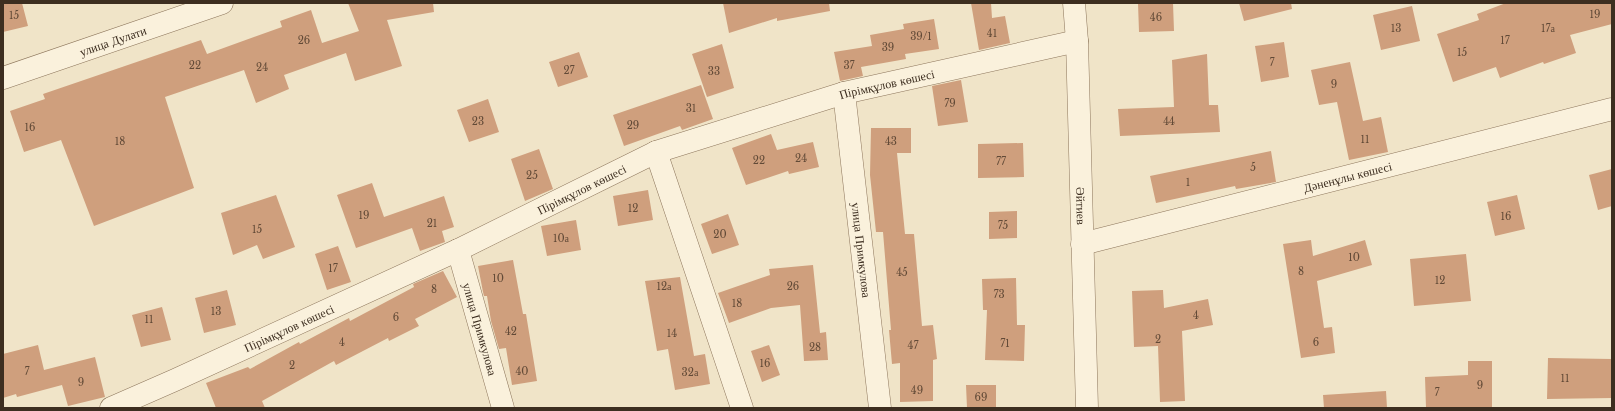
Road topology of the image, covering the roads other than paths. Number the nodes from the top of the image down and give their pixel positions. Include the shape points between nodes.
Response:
1 (222, 3) edge
2 (1074, 3) edge
3 (1077, 41) junction
4 (3, 78) edge
5 (844, 93) junction
6 (1612, 109) edge
7 (656, 152) junction
8 (1082, 244) junction
9 (458, 250) junction
10 (110, 408) edge
11 (503, 408) edge
12 (742, 408) edge
13 (880, 408) edge
14 (1087, 408) edge

1 - 4 street, улица Дулати
2 - 3 street, Әйтиев
3 - 5 street, Пірімқұлов көшесі
3 - 8 street, Әйтиев
5 - 7 street, Пірімқұлов көшесі
5 - 13 street, улица Примкулова
6 - 8 street, Дәненұлы көшесі
7 - 9 street, Пірімқұлов көшесі
7 - 12 street
8 - 14 street, Әйтиев
9 - 10 street, Пірімқұлов көшесі
9 - 11 street, улица Примкулова

